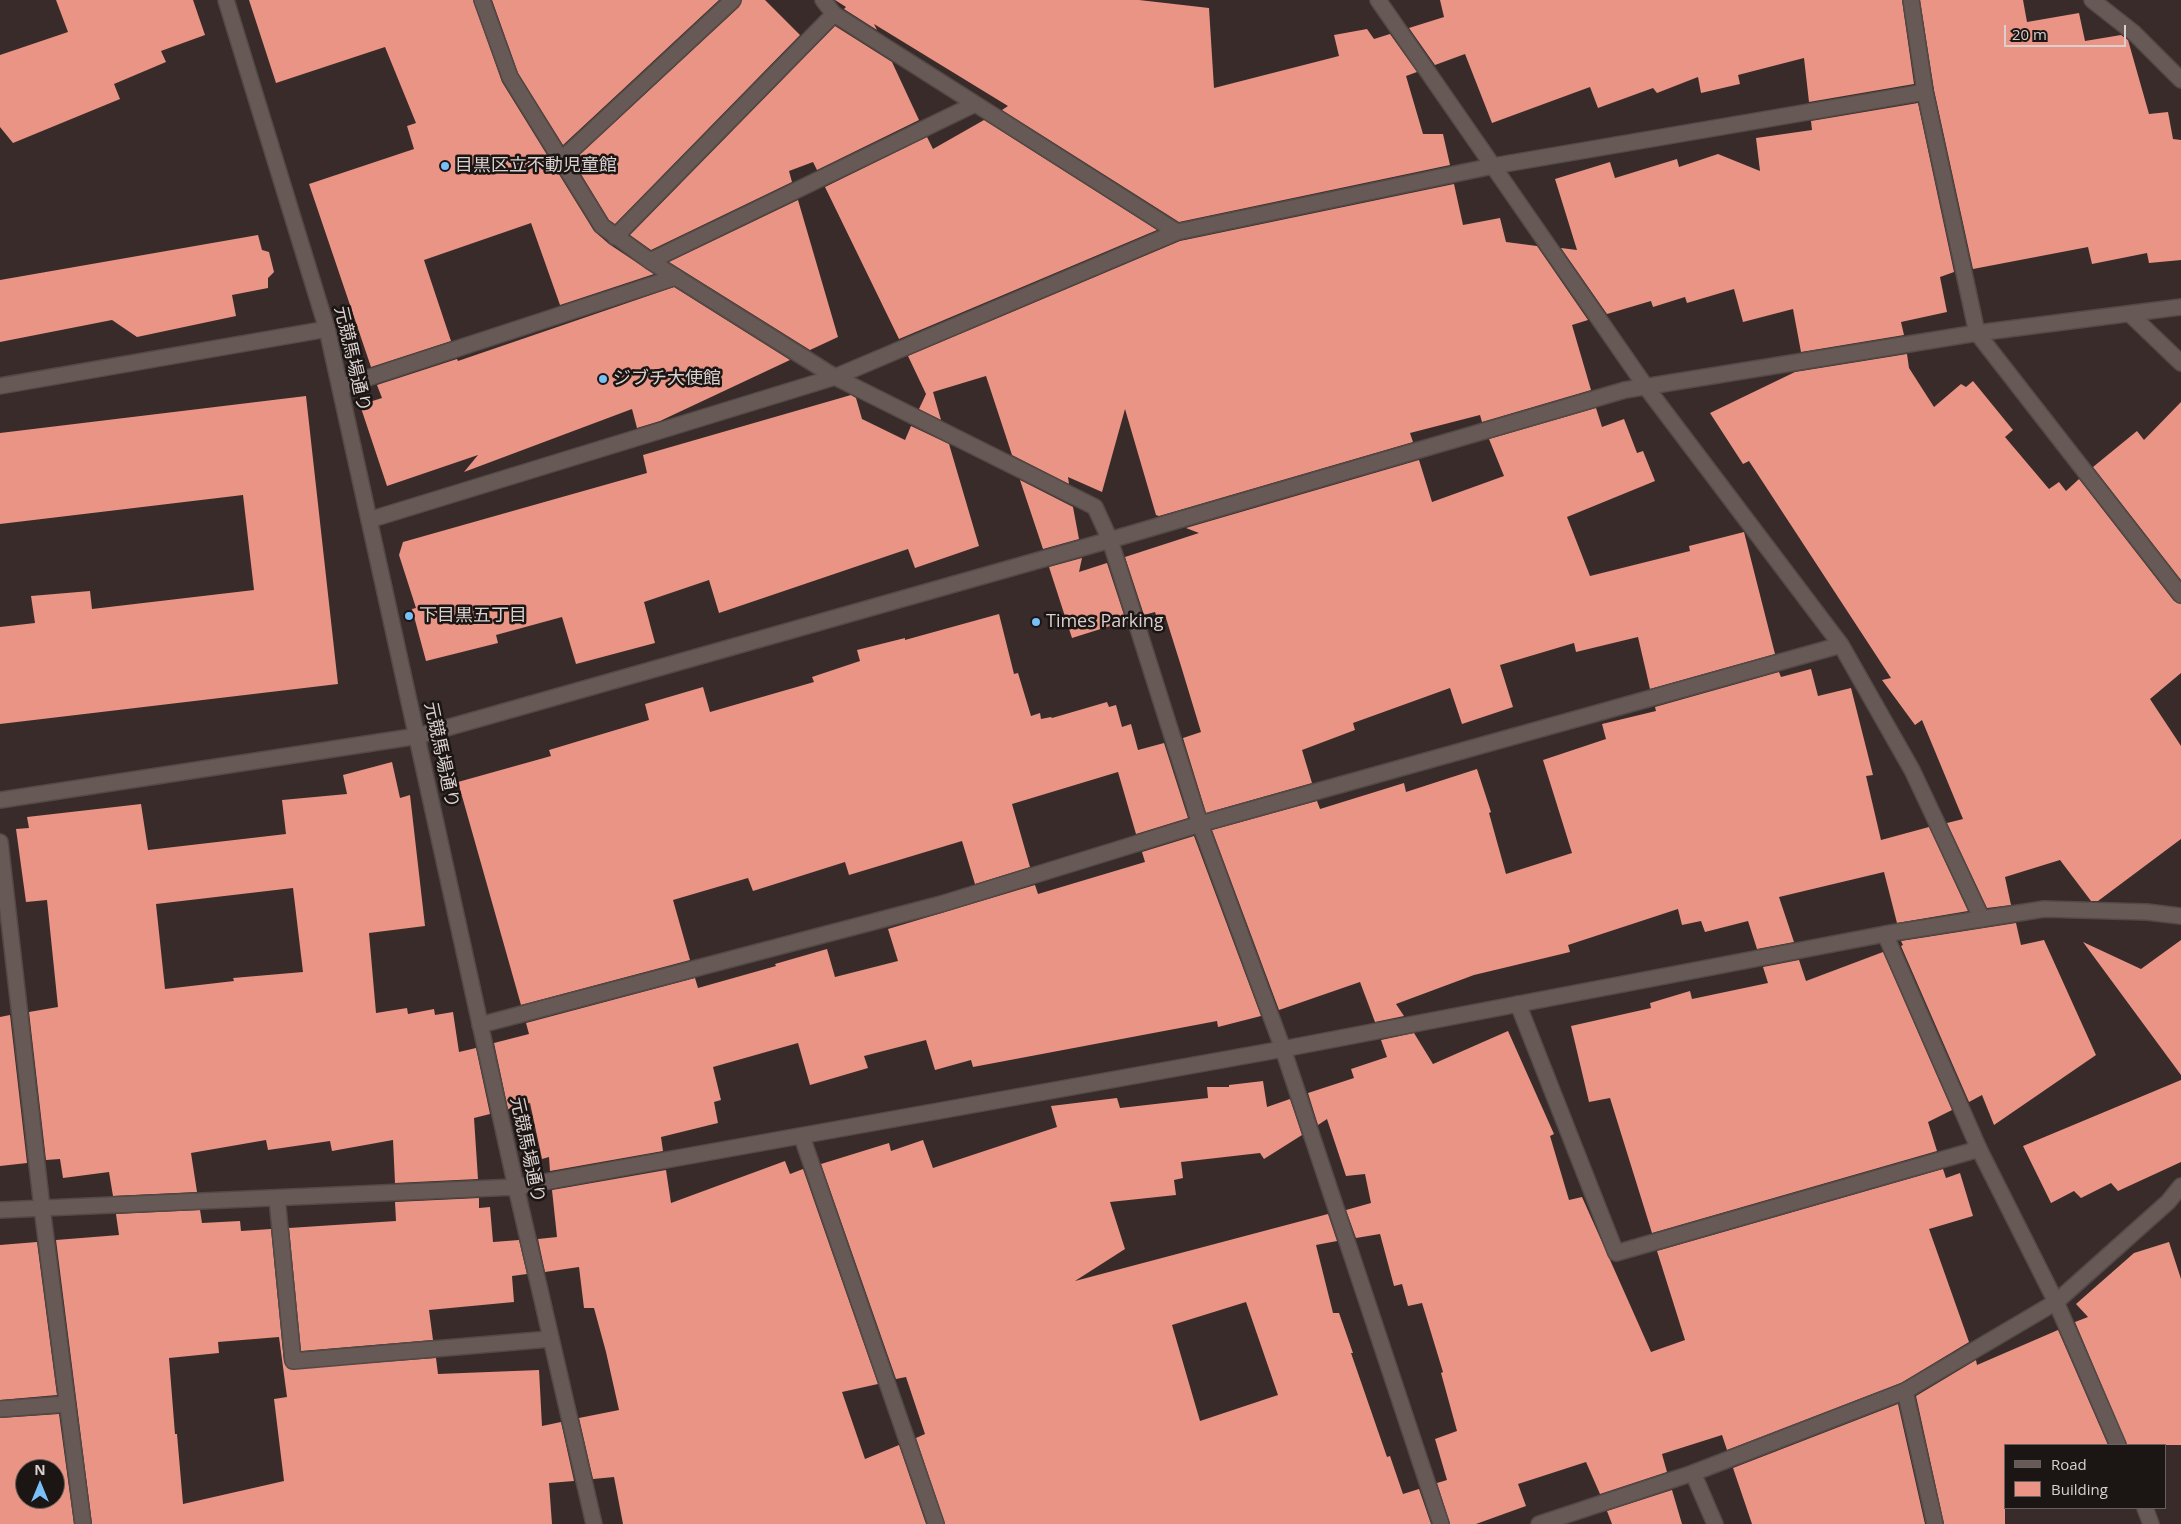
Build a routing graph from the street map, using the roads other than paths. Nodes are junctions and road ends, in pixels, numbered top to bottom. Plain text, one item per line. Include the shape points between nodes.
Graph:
1 (226, 0) edge
2 (482, 0) edge
3 (733, 0) edge
4 (823, 0) edge
5 (1378, 0) edge
6 (1911, 0) edge
7 (2092, 0) edge
8 (834, 14) junction
9 (2181, 80) edge
10 (1925, 92) junction
11 (975, 104) junction
12 (562, 160) junction
13 (1492, 166) junction
14 (1177, 232) junction
15 (615, 237) junction
16 (650, 261) junction
17 (676, 277) junction
18 (2181, 308) edge
19 (2131, 315) junction
20 (327, 329) junction
21 (1977, 333) junction
22 (2181, 362) edge
23 (835, 377) junction
24 (0, 386) edge
25 (340, 387) junction
26 (1646, 387) junction
27 (369, 520) junction
28 (1110, 540) junction
29 (2181, 595) edge
30 (1841, 645) junction
31 (418, 736) junction
32 (0, 800) edge
33 (1200, 824) junction
34 (0, 842) edge
35 (2181, 916) edge
36 (1982, 919) junction
37 (1884, 934) junction
38 (1518, 1004) junction
39 (480, 1026) junction
40 (1283, 1049) junction
41 (802, 1137) junction
42 (1979, 1148) junction
43 (2181, 1186) edge
44 (516, 1187) junction
45 (277, 1198) junction
46 (42, 1208) junction
47 (0, 1210) edge
48 (2056, 1302) junction
49 (550, 1339) junction
50 (1905, 1391) junction
51 (67, 1404) junction
52 (0, 1409) edge
53 (2118, 1444) edge
54 (1693, 1473) junction
55 (2145, 1509) edge
56 (82, 1524) edge
57 (594, 1524) edge
58 (936, 1524) edge
59 (1441, 1524) edge
60 (1539, 1524) edge
61 (1715, 1524) edge
62 (1935, 1524) edge
63 (2151, 1524) edge

1 - 20 street, 元競馬場通り
2 - 12 street via 510,78
3 - 12 street
4 - 8 street
5 - 13 street
6 - 10 street
7 - 9 street via 2134,33
8 - 11 street
8 - 15 street
10 - 13 street
10 - 21 street
11 - 14 street
11 - 16 street
12 - 15 street via 602,226
13 - 14 street
13 - 26 street
14 - 23 street
15 - 16 street
16 - 17 street
17 - 23 street
17 - 25 street
18 - 19 street
19 - 21 street
19 - 22 street
20 - 24 street
20 - 25 street, 元競馬場通り
21 - 26 street
21 - 29 street
23 - 27 street
23 - 28 street via 1095,507
25 - 27 street, 元競馬場通り
26 - 28 street via 1625,390
26 - 30 street
27 - 31 street, 元競馬場通り
28 - 31 street
28 - 33 street
30 - 33 street
30 - 36 street via 1912,770
31 - 32 street
31 - 39 street, 元競馬場通り
33 - 39 street via 941,904
33 - 40 street
34 - 46 street
35 - 36 street via 2044,909
36 - 37 street
37 - 38 street
37 - 42 street
38 - 40 street
38 - 42 street via 1616,1253
39 - 44 street, 元競馬場通り
40 - 41 street
40 - 59 street
41 - 44 street
41 - 58 street
42 - 48 street
43 - 48 street via 2168,1202
44 - 45 street
44 - 49 street, 元競馬場通り
45 - 46 street
45 - 49 street via 293,1361
46 - 47 street
46 - 51 street
48 - 50 street
48 - 53 street
49 - 57 street, 元競馬場通り
50 - 54 street
50 - 62 street
51 - 52 street
51 - 56 street
54 - 60 street
54 - 61 street
55 - 63 street

